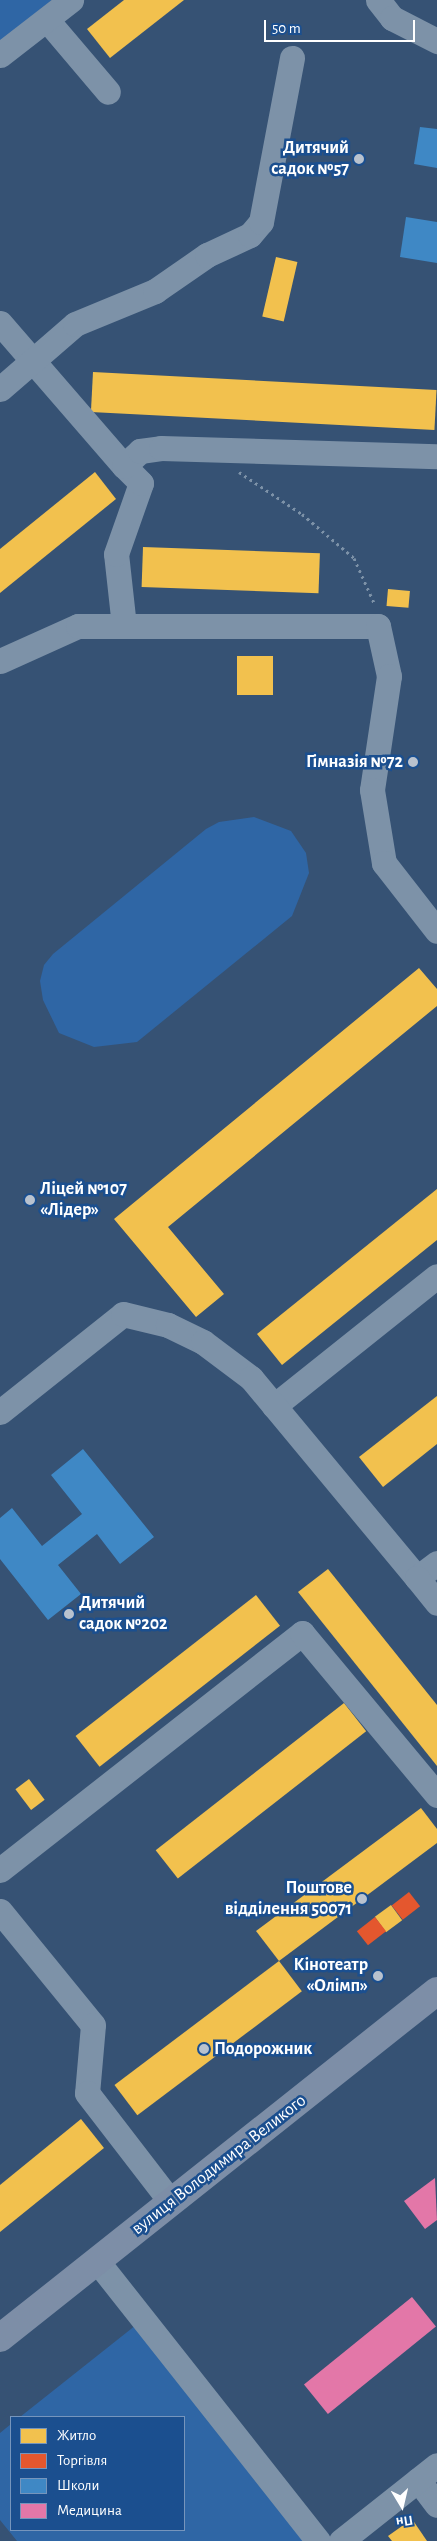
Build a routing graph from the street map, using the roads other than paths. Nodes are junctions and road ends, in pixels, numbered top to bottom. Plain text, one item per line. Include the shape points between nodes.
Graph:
1 (71, 0) edge
2 (378, 0) edge
3 (47, 20) junction
4 (437, 41) edge
5 (0, 56) edge
6 (292, 58) dead end
7 (108, 92) dead end
8 (0, 323) edge
9 (33, 362) junction
10 (0, 389) edge
11 (437, 456) edge
12 (124, 466) junction
13 (124, 626) junction
14 (0, 661) edge
15 (437, 931) edge
16 (437, 1276) edge
17 (274, 1406) junction
18 (0, 1412) edge
19 (437, 1562) edge
20 (417, 1578) junction
21 (437, 1603) edge
22 (437, 1795) edge
23 (0, 1870) edge
24 (0, 1911) edge
25 (437, 1991) edge
26 (171, 2202) junction
27 (98, 2261) junction
28 (0, 2338) edge
29 (437, 2465) edge
30 (418, 2480) junction
31 (437, 2505) edge
32 (318, 2541) edge
33 (341, 2541) edge

1 - 3 street
2 - 4 street via 392,18
3 - 5 street
3 - 7 street
6 - 9 street via 260,222 250,235 207,255 155,290 75,324
8 - 9 street
9 - 10 street
9 - 12 street
11 - 12 street via 225,449 147,450
12 - 13 street via 141,482 116,554
13 - 14 street via 78,626
13 - 15 street via 378,626 389,676 372,790 384,863
16 - 17 street
17 - 18 street via 250,1378 203,1342 168,1325 123,1314
17 - 20 street
19 - 20 street
20 - 21 street
22 - 23 street via 302,1633
24 - 26 street via 93,2024 87,2093
25 - 26 main road, вулиця Володимира Великого
26 - 27 main road, вулиця Володимира Великого
27 - 28 main road, вулиця Володимира Великого
27 - 32 street
29 - 30 street
30 - 31 street
30 - 33 street

